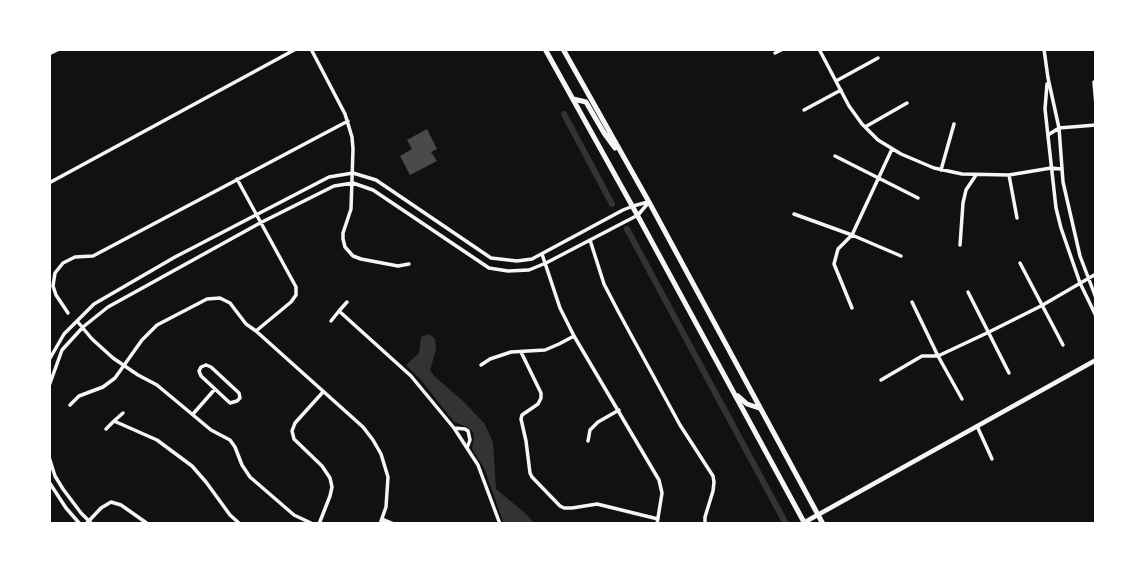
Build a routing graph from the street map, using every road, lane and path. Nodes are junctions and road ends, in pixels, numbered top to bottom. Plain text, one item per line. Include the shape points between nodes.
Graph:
1 (59, 49) edge
2 (296, 49) edge
3 (311, 49) edge
4 (545, 49) edge
5 (563, 49) edge
6 (783, 49) edge
7 (1044, 49) edge
8 (819, 50) edge
9 (775, 53) dead end
10 (49, 54) edge
11 (878, 58) dead end
12 (1048, 78) junction
13 (836, 81) junction
14 (1094, 82) dead end
15 (841, 90) junction
16 (573, 99) junction
17 (906, 103) dead end
18 (1096, 105) edge
19 (804, 110) dead end
20 (348, 121) junction
21 (954, 124) dead end
22 (1096, 125) edge
23 (865, 127) junction
24 (1059, 128) junction
25 (1048, 135) junction
26 (892, 149) junction
27 (835, 156) dead end
28 (629, 167) junction
29 (1051, 168) junction
30 (1061, 169) junction
31 (941, 170) junction
32 (353, 173) junction
33 (976, 175) junction
34 (1009, 175) junction
35 (237, 179) junction
36 (880, 179) junction
37 (49, 183) edge
38 (353, 183) junction
39 (918, 198) dead end
40 (649, 202) junction
41 (633, 206) junction
42 (794, 214) dead end
43 (256, 215) junction
44 (638, 215) junction
45 (1017, 218) dead end
46 (260, 223) junction
47 (852, 235) junction
48 (590, 240) junction
49 (960, 245) dead end
50 (542, 254) junction
51 (901, 256) dead end
52 (546, 263) junction
53 (409, 264) dead end
54 (1020, 264) dead end
55 (1096, 274) edge
56 (1088, 278) junction
57 (1080, 284) junction
58 (968, 292) dead end
59 (1096, 298) edge
60 (347, 302) dead end
61 (912, 302) dead end
62 (1041, 306) junction
63 (852, 308) dead end
64 (339, 312) junction
65 (68, 313) dead end
66 (1096, 316) edge
67 (77, 321) junction
68 (331, 321) dead end
69 (83, 327) junction
70 (256, 331) junction
71 (988, 333) junction
72 (574, 336) junction
73 (1063, 345) dead end
74 (521, 352) junction
75 (938, 356) junction
76 (49, 360) edge
77 (1096, 360) edge
78 (125, 365) junction
79 (481, 365) dead end
80 (1009, 373) dead end
81 (881, 380) dead end
82 (49, 386) edge
83 (215, 389) junction
84 (733, 391) junction
85 (323, 392) junction
86 (962, 399) dead end
87 (70, 405) dead end
88 (759, 408) junction
89 (619, 410) junction
90 (122, 413) dead end
91 (193, 414) junction
92 (114, 421) junction
93 (977, 426) junction
94 (454, 428) junction
95 (106, 429) dead end
96 (587, 442) dead end
97 (467, 448) junction
98 (49, 459) edge
99 (992, 459) dead end
100 (49, 482) edge
101 (818, 515) junction
102 (381, 522) edge
103 (658, 522) edge
104 (89, 523) edge
105 (805, 523) edge
106 (80, 524) edge
107 (148, 524) edge
108 (240, 524) edge
109 (313, 524) edge
110 (319, 524) edge
111 (394, 524) edge
112 (500, 524) edge
113 (705, 524) edge
114 (823, 524) edge

1 - 10 street
2 - 37 street
3 - 20 street
4 - 16 main road
5 - 28 main road
6 - 9 street
7 - 12 street
8 - 13 street
11 - 13 street
12 - 24 street
12 - 25 street
13 - 15 street
14 - 18 street
15 - 19 street
15 - 23 street
16 - 28 main road via 586,102
16 - 41 main road
17 - 23 street
20 - 32 street
20 - 35 street
21 - 31 street
22 - 24 street
23 - 26 street
24 - 25 street
24 - 30 street
25 - 29 street
26 - 31 street
26 - 36 street
27 - 36 street
28 - 40 main road
29 - 30 street
29 - 34 street
29 - 57 street via 1061,228
30 - 56 street
31 - 33 street
32 - 38 street
32 - 43 street via 329,177
32 - 50 street via 376,180 491,258 517,261
33 - 34 street
33 - 49 street via 963,203
34 - 45 street
35 - 43 street
35 - 65 street via 93,256 66,260 59,266 53,286
36 - 39 street
36 - 47 street
38 - 46 street via 325,190
38 - 52 street via 373,190 489,268 529,270
38 - 53 street via 343,239 347,251 361,259
40 - 41 street
40 - 44 street
40 - 88 main road
41 - 44 main road
41 - 50 street
42 - 47 street
43 - 46 street
43 - 67 street via 94,304
44 - 48 street
44 - 84 main road
46 - 69 street via 108,307
46 - 70 street via 296,291 291,302
47 - 51 street
47 - 63 street via 838,249 834,264
48 - 52 street
48 - 113 street via 618,311 713,476
50 - 52 street
52 - 72 street
54 - 62 street
55 - 56 street
56 - 57 street
56 - 59 street
57 - 62 street
57 - 66 street
58 - 71 street
60 - 64 street
61 - 75 street
62 - 71 street
62 - 73 street
64 - 68 street
64 - 94 street via 411,376
67 - 69 street
67 - 76 street
69 - 78 street
69 - 82 street via 62,350
70 - 78 street via 226,301 207,299 153,328
70 - 85 street
71 - 75 street
71 - 80 street
72 - 74 street via 544,350
72 - 89 street
74 - 79 street
74 - 103 street via 541,393 538,404 521,418 532,477 564,508 593,503
75 - 81 street via 922,356
75 - 86 street
77 - 93 street
78 - 87 street via 103,387 79,396
78 - 91 street
83 - 83 street via 201,376 201,367 211,367 240,398 230,402
83 - 91 street
84 - 88 main road
84 - 105 main road
85 - 102 street via 366,431 381,454 388,477
85 - 110 street via 292,431 330,478 330,496
88 - 101 main road
89 - 96 street via 598,422
89 - 103 street via 659,481
90 - 92 street
91 - 109 street via 230,440 258,485 294,515
92 - 95 street
92 - 108 street via 157,440 192,466
93 - 99 street
93 - 101 street
94 - 97 street
94 - 97 street via 468,431
97 - 112 street
98 - 104 street via 63,489
100 - 106 street
101 - 105 street
101 - 114 main road
102 - 111 street
104 - 107 street via 111,502

